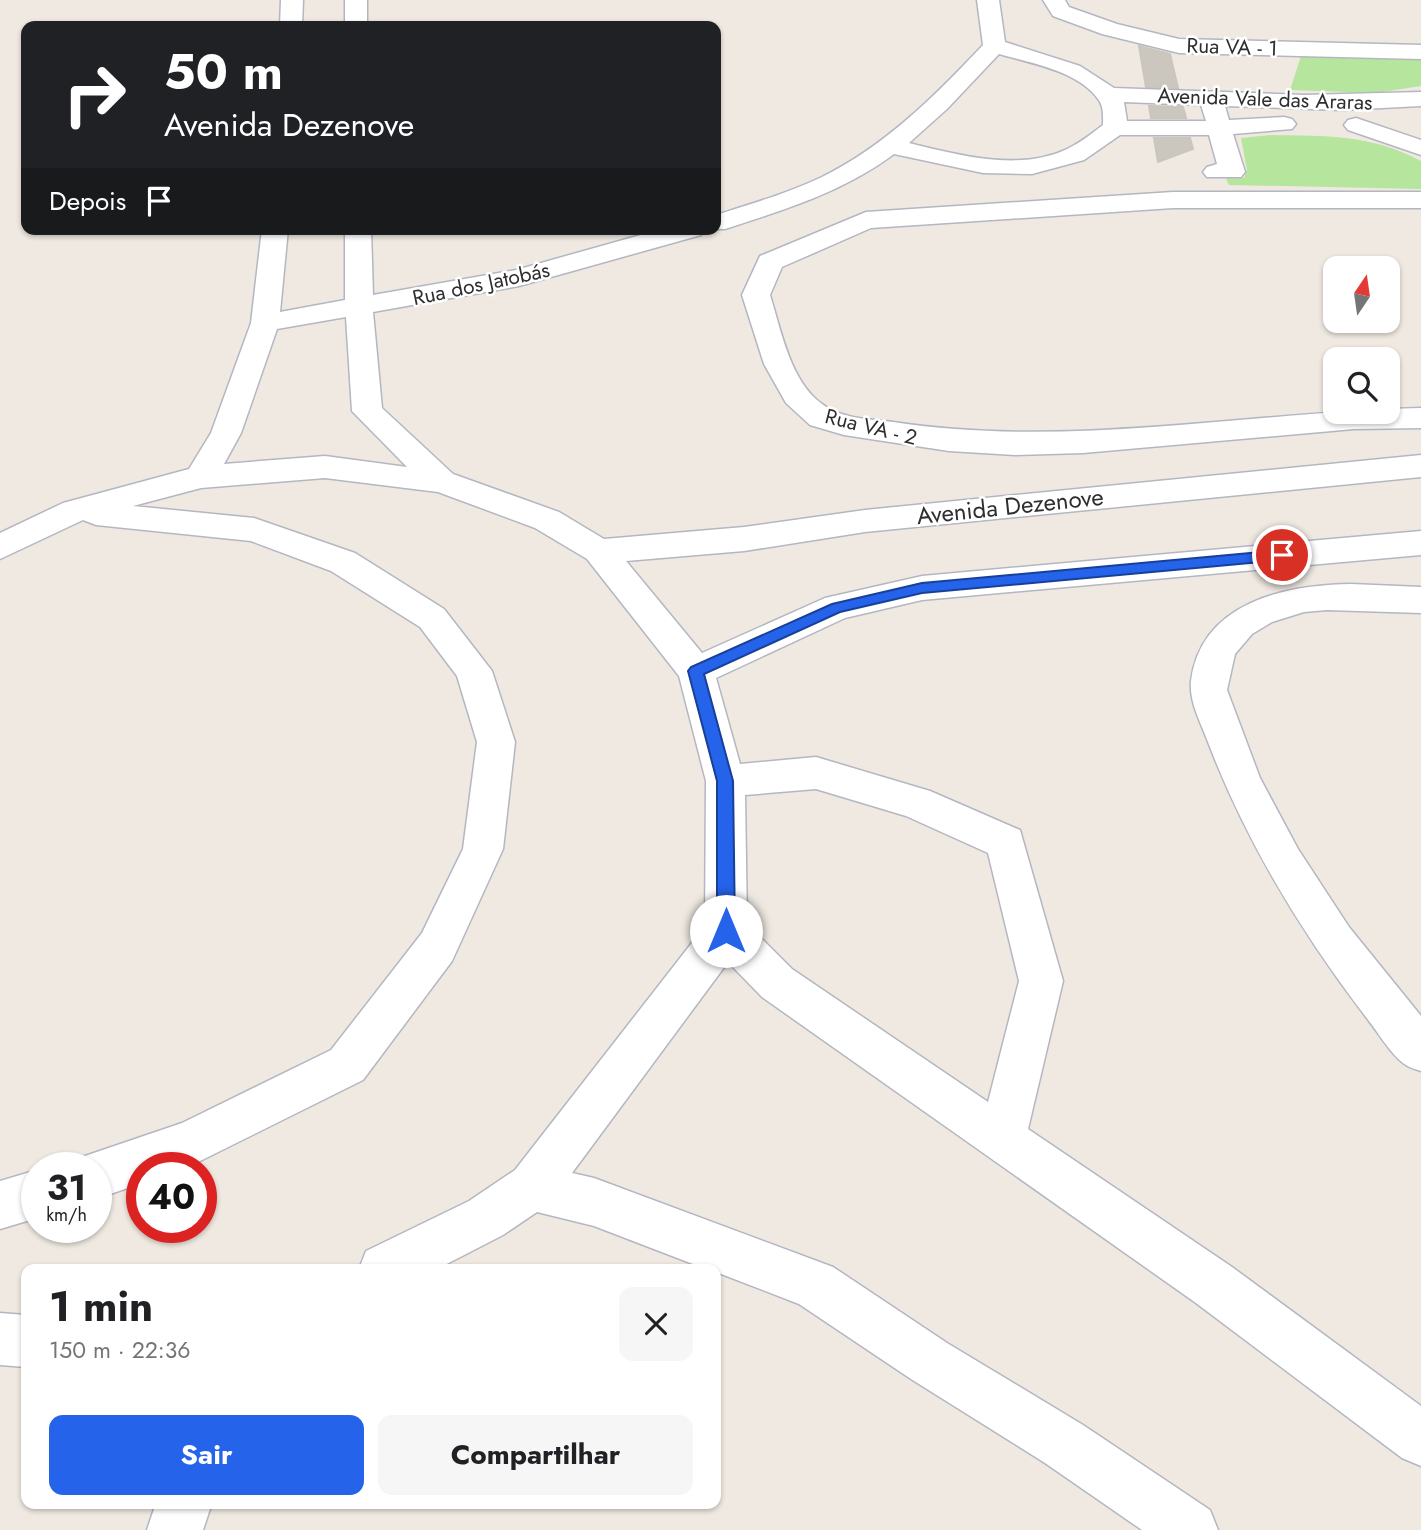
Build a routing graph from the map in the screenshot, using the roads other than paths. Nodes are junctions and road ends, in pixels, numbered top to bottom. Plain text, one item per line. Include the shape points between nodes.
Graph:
1 (292, 0) edge
2 (356, 0) edge
3 (988, 0) edge
4 (1054, 0) edge
5 (292, 21) edge
6 (356, 21) edge
7 (995, 46) junction
8 (1421, 52) edge
9 (1108, 95) junction
10 (1421, 99) edge
11 (1212, 100) junction
12 (1356, 125) junction
13 (1421, 125) edge
14 (1115, 128) junction
15 (1219, 128) junction
16 (890, 146) junction
17 (1421, 148) edge
18 (1216, 172) dead end
19 (1421, 200) edge
20 (721, 221) edge
21 (274, 235) edge
22 (358, 235) edge
23 (671, 235) edge
24 (359, 308) junction
25 (265, 323) junction
26 (1421, 418) edge
27 (1421, 466) edge
28 (201, 477) junction
29 (442, 482) junction
30 (75, 512) junction
31 (1421, 543) edge
32 (0, 547) edge
33 (599, 551) junction
34 (1421, 600) edge
35 (696, 671) junction
36 (725, 781) junction
37 (726, 931) junction
38 (1421, 1050) edge
39 (1002, 1138) junction
40 (112, 1170) edge
41 (532, 1187) junction
42 (21, 1199) edge
43 (0, 1205) edge
44 (394, 1264) edge
45 (0, 1339) edge
46 (21, 1341) edge
47 (1421, 1439) edge
48 (182, 1509) edge
49 (175, 1530) edge
50 (1190, 1530) edge

1 - 5 street
2 - 6 street
3 - 7 street
4 - 8 street, Rua VA - 1 via 1061,11 1179,46
7 - 9 street via 1052,62
7 - 16 street via 934,111
9 - 11 street, Avenida Vale das Araras
9 - 14 street via 1116,110
10 - 11 street, Avenida Vale das Araras via 1382,103
11 - 15 street
12 - 13 street, Avenida Vale das Araras
12 - 15 street, Avenida Vale das Araras
12 - 17 street
14 - 15 street, Avenida Vale das Araras
14 - 16 street via 1073,156 1036,166 990,166
15 - 18 street via 1232,172
16 - 20 street via 831,182
19 - 26 street, Rua VA - 2 via 1173,200 866,220 770,262 756,295 786,384 821,418 933,442 1020,447 1354,418
21 - 25 street
22 - 24 street
23 - 24 street, Rua dos Jatobás via 519,278
24 - 25 street, Rua dos Jatobás
24 - 29 street via 367,411
25 - 28 street via 226,433
27 - 33 street, Avenida Dezenove
28 - 29 street via 325,467
28 - 30 street
29 - 33 street via 547,520
30 - 32 street
30 - 40 street via 254,530 343,562 432,618 474,671 496,742 483,849 437,947 347,1065 190,1143
31 - 35 street via 922,588 837,607
33 - 35 street
34 - 38 street via 1307,598 1260,612 1226,639 1210,673 1209,692 1260,817 1298,884 1346,956
35 - 36 street
36 - 37 street
36 - 39 street via 816,773 916,803 1006,842 1041,981
37 - 39 street via 777,983
37 - 41 street
39 - 47 street via 1214,1285
41 - 44 street via 486,1218
41 - 50 street via 594,1202 815,1285
42 - 43 street
45 - 46 street
48 - 49 street

